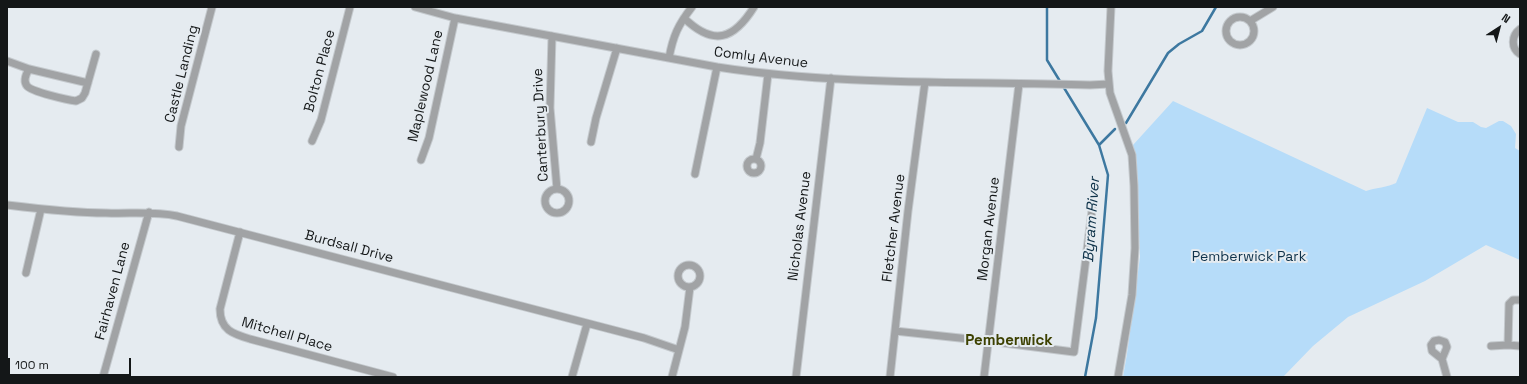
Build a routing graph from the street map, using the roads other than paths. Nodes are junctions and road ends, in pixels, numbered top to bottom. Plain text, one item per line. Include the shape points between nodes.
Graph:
1 (212, 7) edge
2 (350, 7) edge
3 (415, 7) edge
4 (692, 7) edge
5 (754, 7) edge
6 (1110, 7) edge
7 (1273, 7) edge
8 (455, 18) junction
9 (684, 18) junction
10 (1250, 21) junction
11 (1520, 29) edge
12 (552, 36) junction
13 (617, 48) junction
14 (96, 54) dead end
15 (1520, 54) edge
16 (669, 58) junction
17 (7, 61) edge
18 (717, 67) junction
19 (29, 68) junction
20 (768, 74) junction
21 (831, 78) junction
22 (925, 82) junction
23 (88, 83) junction
24 (1019, 84) junction
25 (1109, 84) junction
26 (312, 141) dead end
27 (591, 142) dead end
28 (179, 147) dead end
29 (756, 159) dead end
30 (421, 160) dead end
31 (695, 174) dead end
32 (557, 189) dead end
33 (1094, 203) dead end
34 (7, 205) edge
35 (41, 209) junction
36 (149, 212) junction
37 (240, 232) junction
38 (26, 273) dead end
39 (690, 287) dead end
40 (1520, 300) edge
41 (587, 324) junction
42 (895, 331) junction
43 (988, 341) junction
44 (1508, 345) junction
45 (1491, 346) dead end
46 (1520, 346) edge
47 (679, 350) junction
48 (1442, 360) dead end
49 (103, 377) edge
50 (393, 377) edge
51 (572, 377) edge
52 (672, 377) edge
53 (796, 377) edge
54 (890, 377) edge
55 (984, 377) edge
56 (1118, 377) edge
57 (1448, 377) edge

1 - 28 street, Castle Landing via 181,126
2 - 26 street, Bolton Place
3 - 8 street, Comly Avenue
4 - 9 street
5 - 9 street via 745,22 732,33 722,36 696,29
6 - 25 street
7 - 10 street
8 - 12 street, Comly Avenue
8 - 30 street, Maplewood Lane via 429,138
9 - 16 street via 672,39
10 - 10 street via 1242,17 1231,20 1226,28 1229,39 1238,45 1250,41 1254,34
11 - 15 street via 1513,45
12 - 13 street, Comly Avenue
12 - 32 street, Canterbury Drive via 550,108
13 - 16 street, Comly Avenue
13 - 27 street
14 - 23 street
16 - 18 street, Comly Avenue
17 - 19 street
18 - 20 street, Comly Avenue
18 - 31 street
19 - 23 street
19 - 23 street via 25,82 30,89 66,99 76,101 82,98
20 - 21 street, Comly Avenue
20 - 29 street
21 - 22 street, Comly Avenue
21 - 53 street, Nicholas Avenue
22 - 24 street, Comly Avenue
22 - 42 street, Fletcher Avenue
24 - 25 street, Comly Avenue
24 - 43 street, Morgan Avenue
25 - 56 street via 1114,108 1132,155 1134,186 1134,270
33 - 43 street via 1074,352
34 - 35 street, Burdsall Drive
35 - 36 street, Burdsall Drive via 106,213
35 - 38 street
36 - 37 street, Burdsall Drive via 177,216
36 - 49 street, Fairhaven Lane
37 - 41 street, Burdsall Drive
37 - 50 street, Mitchell Place via 220,309 220,317 226,328 234,334 250,339
39 - 47 street
40 - 44 street via 1513,300 1509,304
41 - 47 street, Burdsall Drive via 644,338
41 - 51 street
42 - 43 street
42 - 54 street, Fletcher Avenue
43 - 55 street, Morgan Avenue
44 - 45 street
44 - 46 street
47 - 52 street
48 - 57 street

